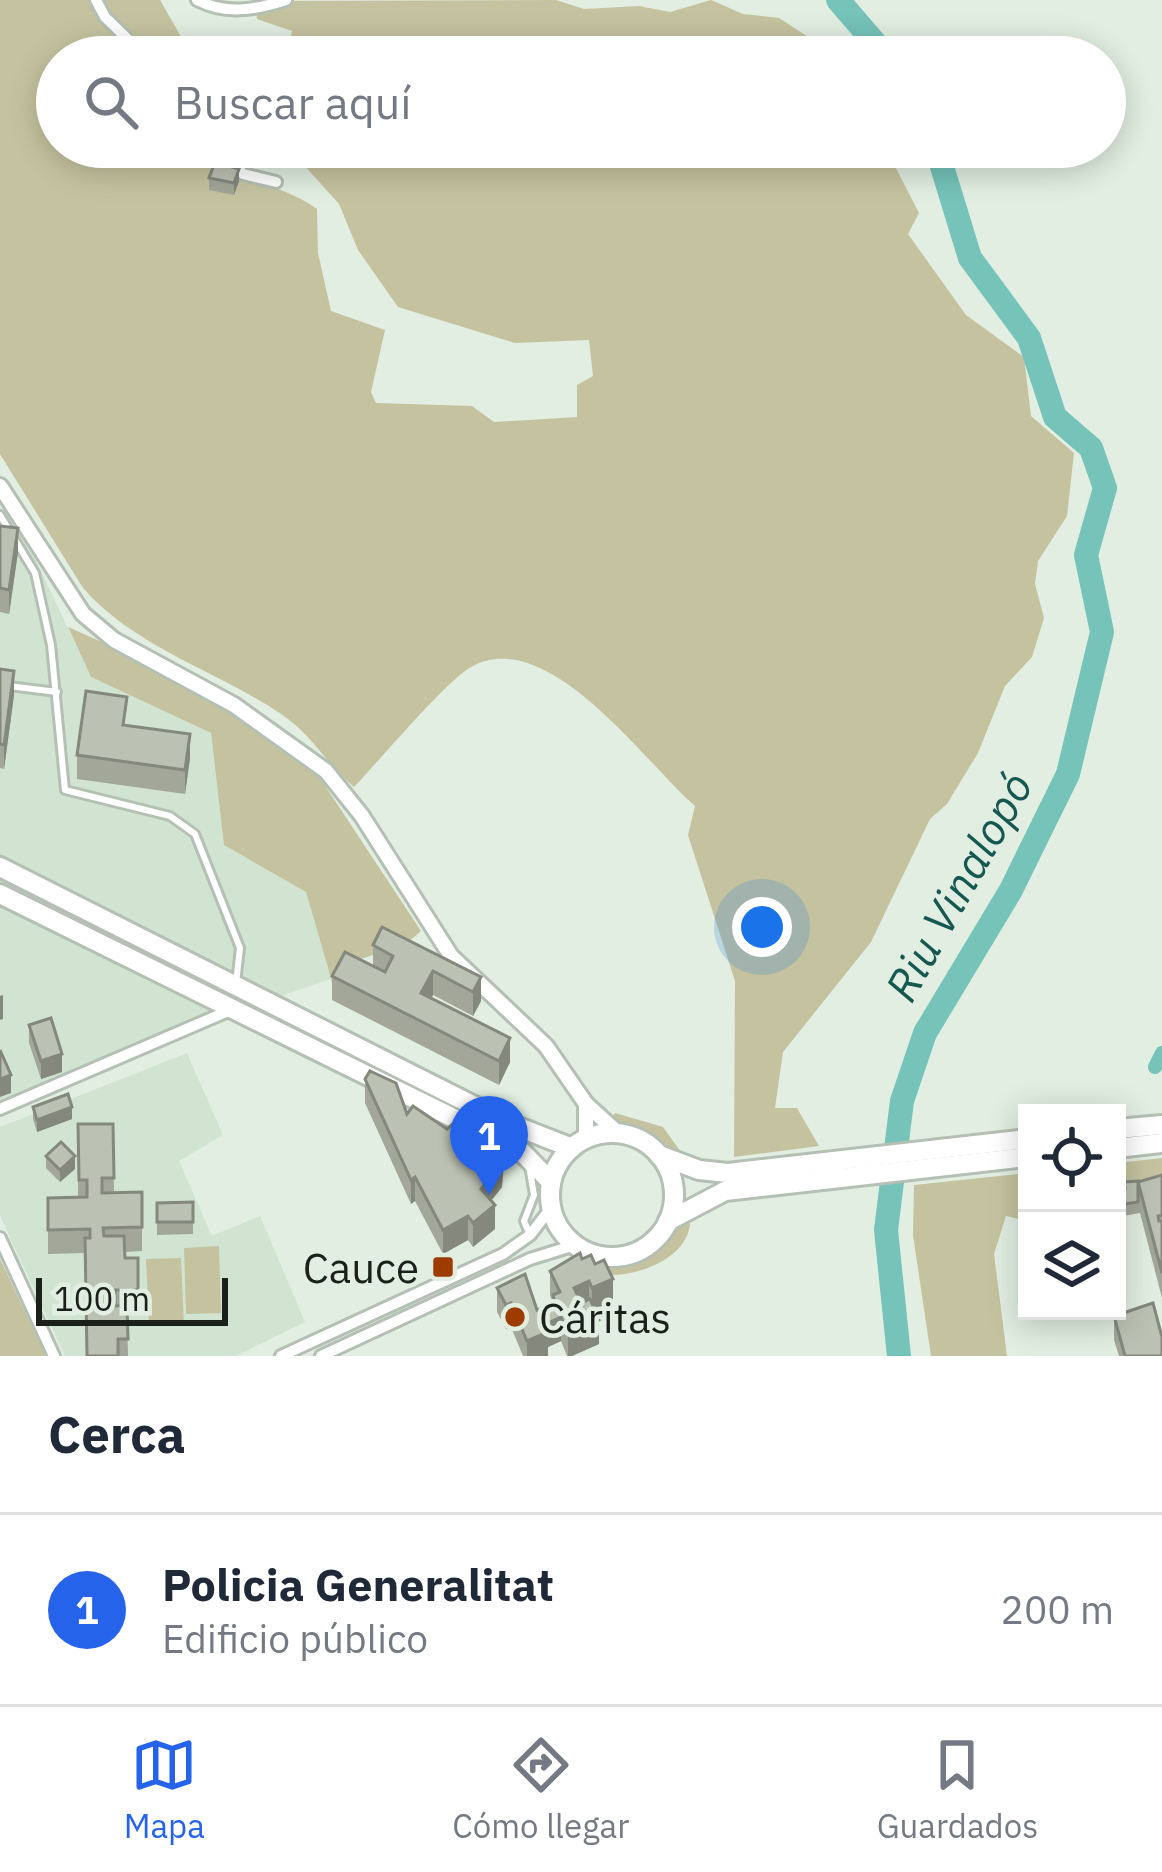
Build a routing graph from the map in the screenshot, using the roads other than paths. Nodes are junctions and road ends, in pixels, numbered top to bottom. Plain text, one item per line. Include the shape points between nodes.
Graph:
1 (96, 0) edge
2 (196, 0) edge
3 (286, 0) edge
4 (124, 36) edge
5 (238, 168) edge
6 (276, 182) dead end
7 (0, 486) edge
8 (0, 515) edge
9 (0, 685) edge
10 (57, 692) junction
11 (0, 867) edge
12 (0, 894) edge
13 (236, 986) junction
14 (232, 1009) junction
15 (586, 1104) junction
16 (0, 1109) edge
17 (1162, 1125) edge
18 (1126, 1128) edge
19 (619, 1134) junction
20 (1018, 1140) edge
21 (579, 1143) junction
22 (1162, 1143) edge
23 (1126, 1147) edge
24 (658, 1155) junction
25 (1018, 1158) edge
26 (533, 1159) junction
27 (551, 1182) junction
28 (551, 1208) junction
29 (668, 1221) junction
30 (530, 1234) junction
31 (0, 1238) edge
32 (574, 1245) junction
33 (54, 1356) edge
34 (281, 1356) edge
35 (321, 1356) edge

1 - 4 street
2 - 3 street via 250,10
5 - 6 street
7 - 15 street via 83,614 326,771 451,956 546,1046
8 - 10 lane via 35,573
9 - 10 lane
10 - 13 lane via 65,790 170,816 195,834 240,948
11 - 13 main road
12 - 14 main road
13 - 21 main road via 520,1128
14 - 16 street
14 - 26 main road
15 - 19 street
15 - 21 street
17 - 18 main road
19 - 21 main road
19 - 24 main road
20 - 24 main road via 728,1173
21 - 27 main road
22 - 23 main road
24 - 29 main road via 674,1192
25 - 29 main road via 725,1191
26 - 27 main road
26 - 30 lane via 527,1173 534,1196 524,1221
27 - 28 main road
28 - 30 street
28 - 32 main road
29 - 32 main road via 650,1244 624,1256
30 - 34 street
31 - 33 street
32 - 35 street

